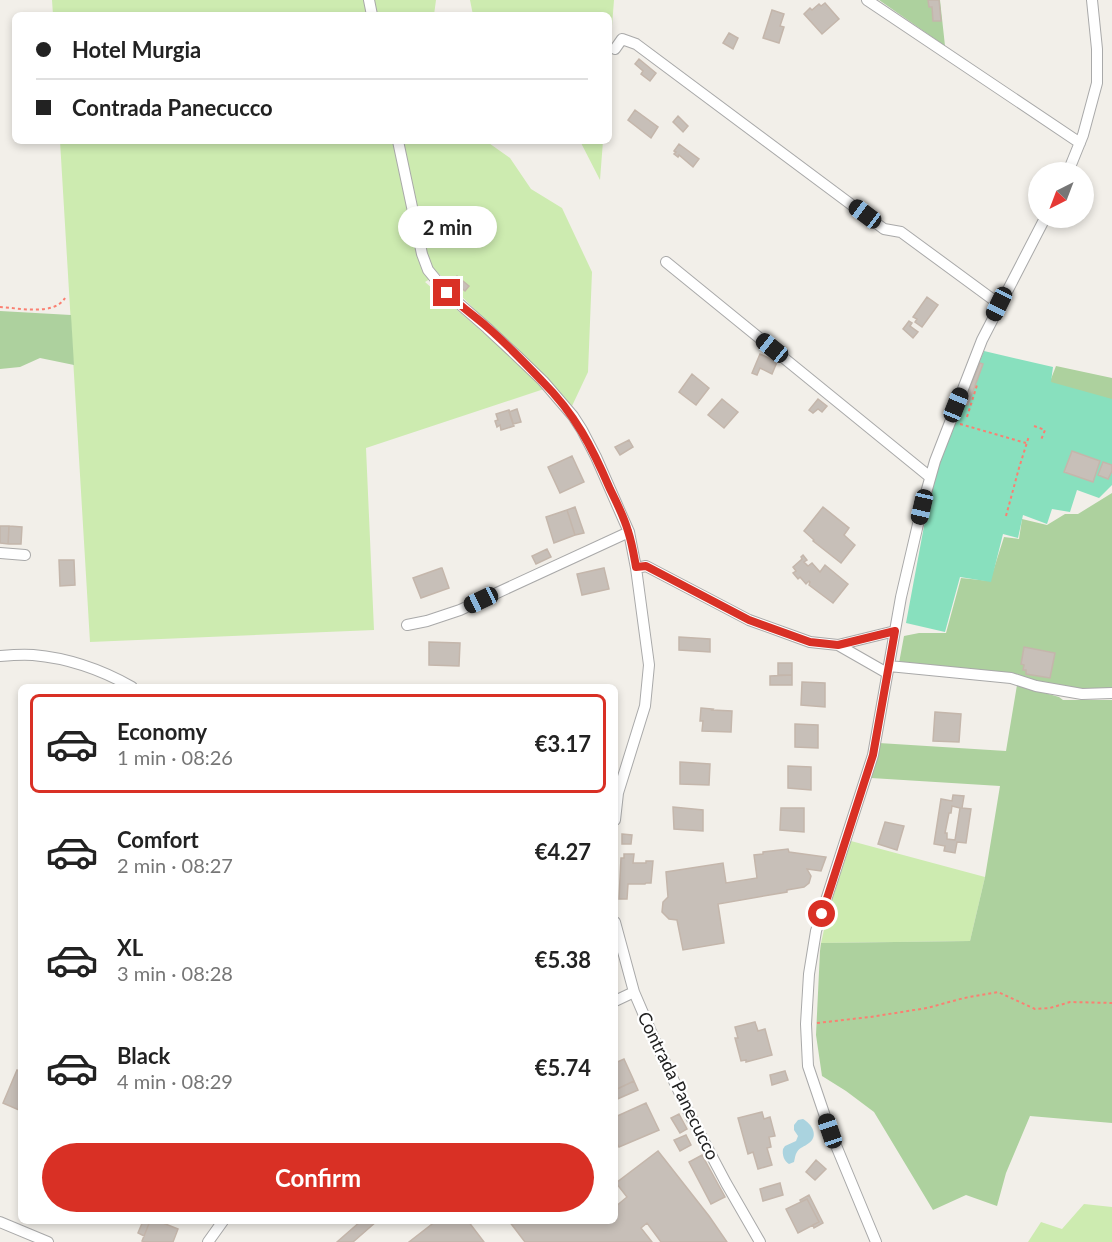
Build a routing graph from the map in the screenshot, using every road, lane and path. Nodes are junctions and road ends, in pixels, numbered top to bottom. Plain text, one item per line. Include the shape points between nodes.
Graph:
1 (867, 0) edge
2 (1092, 0) edge
3 (615, 49) dead end
4 (1080, 143) junction
5 (399, 144) edge
6 (1072, 162) edge
7 (1040, 228) edge
8 (666, 262) dead end
9 (65, 298) dead end
10 (999, 304) junction
11 (0, 307) edge
12 (980, 378) dead end
13 (967, 417) dead end
14 (960, 424) dead end
15 (1034, 426) dead end
16 (1029, 436) dead end
17 (1041, 440) dead end
18 (1027, 443) junction
19 (930, 477) junction
20 (1006, 516) dead end
21 (629, 532) junction
22 (0, 553) edge
23 (25, 555) dead end
24 (636, 567) junction
25 (407, 624) dead end
26 (895, 631) junction
27 (838, 645) junction
28 (0, 656) edge
29 (888, 669) junction
30 (127, 684) edge
31 (1112, 693) edge
32 (618, 793) edge
33 (618, 933) edge
34 (634, 992) junction
35 (618, 1000) edge
36 (1112, 1003) edge
37 (806, 1024) junction
38 (0, 1222) edge
39 (221, 1224) edge
40 (48, 1242) edge
41 (208, 1242) edge
42 (760, 1242) edge
43 (876, 1242) edge

1 - 4 street
2 - 4 street via 1097,83
3 - 10 street via 622,39 636,44 884,229 901,232
4 - 6 street
5 - 21 street via 428,270 458,304 543,381 573,416
7 - 10 street
8 - 19 street
9 - 11 path via 56,307 44,309
10 - 19 street
12 - 13 path
14 - 18 path
15 - 17 path via 1045,430
16 - 18 path
18 - 20 path
19 - 26 street
21 - 24 street
21 - 25 street via 460,610
22 - 23 street
24 - 27 street via 646,566 749,620 810,642
24 - 32 street via 649,665 645,706
26 - 27 street
26 - 29 street
27 - 29 street
28 - 30 street via 32,655 69,661
29 - 31 street via 1011,678 1083,694
29 - 37 street via 873,755 816,931
33 - 34 street, Contrada Panecucco
34 - 35 street
34 - 42 street, Contrada Panecucco via 691,1117
36 - 37 path via 1070,1002 1035,1009 998,992 927,1008
37 - 43 street via 808,1066
38 - 40 street
39 - 41 street

